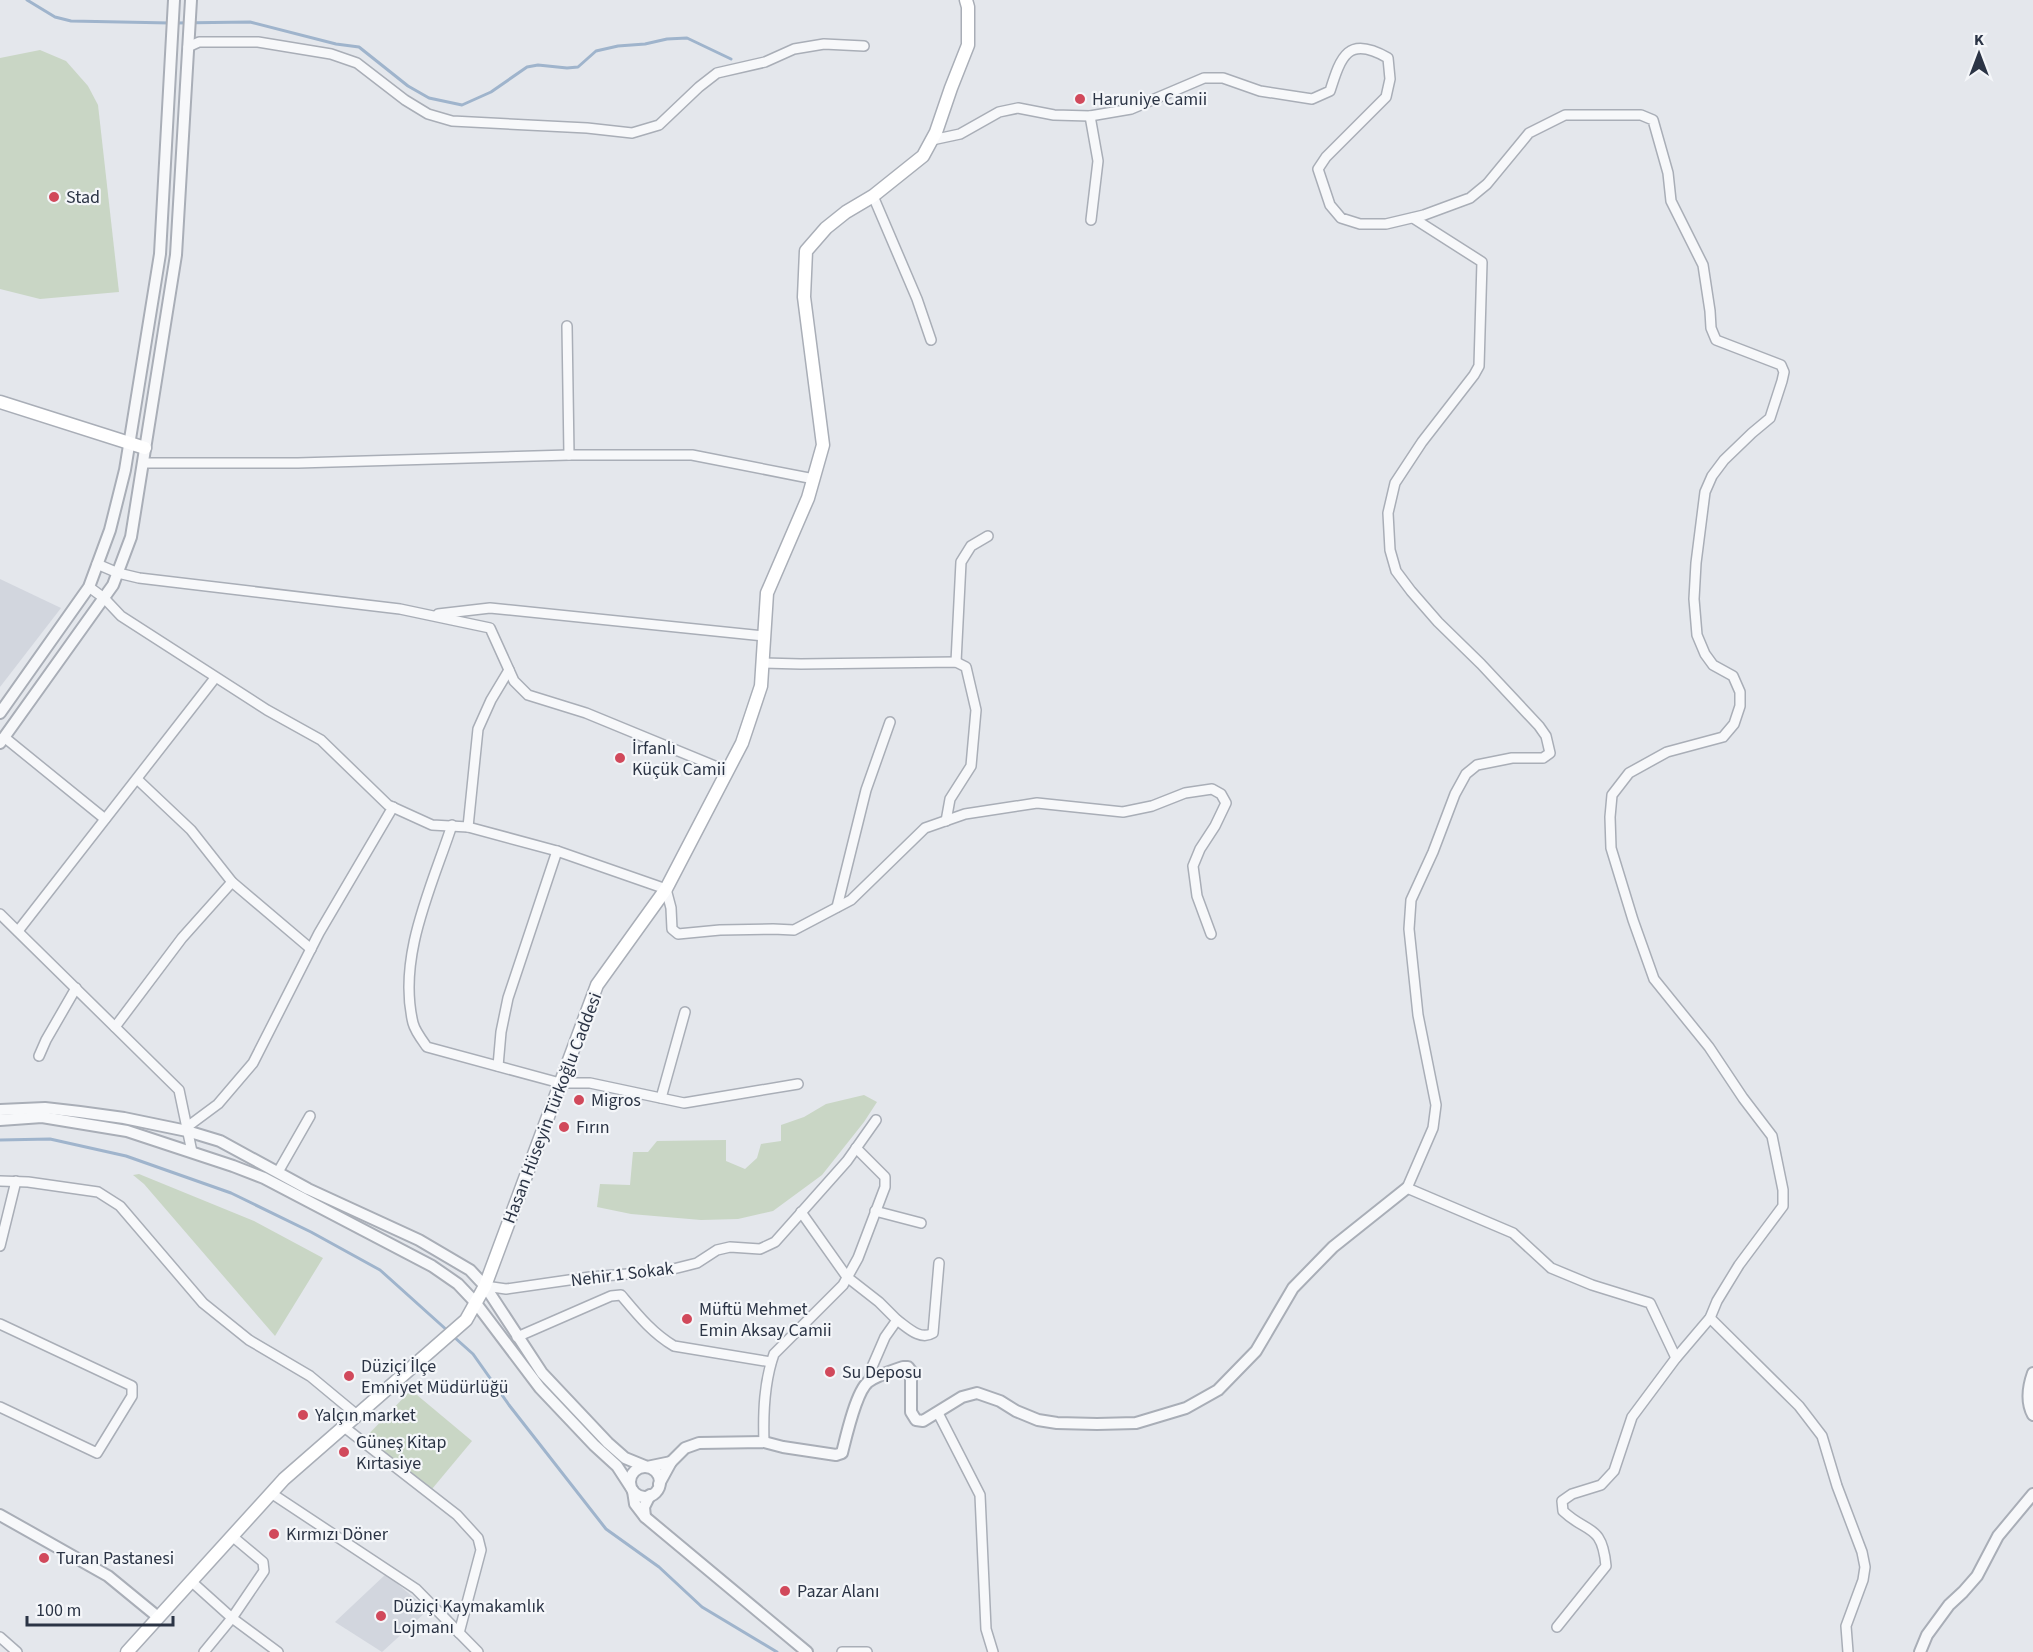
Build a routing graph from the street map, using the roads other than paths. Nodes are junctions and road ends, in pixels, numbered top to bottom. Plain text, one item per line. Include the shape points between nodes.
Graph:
1 (174, 0) edge
2 (191, 0) edge
3 (966, 0) edge
4 (864, 46) dead end
5 (188, 47) junction
6 (1090, 116) junction
7 (932, 140) junction
8 (873, 196) junction
9 (1413, 218) junction
10 (1091, 220) dead end
11 (567, 326) dead end
12 (930, 340) dead end
13 (0, 402) edge
14 (129, 441) junction
15 (145, 448) junction
16 (569, 455) junction
17 (143, 464) junction
18 (814, 479) junction
19 (988, 536) dead end
20 (97, 564) junction
21 (118, 573) junction
22 (89, 587) junction
23 (104, 598) junction
24 (429, 615) junction
25 (764, 636) junction
26 (956, 662) junction
27 (763, 663) junction
28 (509, 670) junction
29 (215, 678) junction
30 (0, 713) edge
31 (890, 722) dead end
32 (2, 740) edge
33 (727, 771) junction
34 (137, 778) junction
35 (393, 807) junction
36 (105, 819) junction
37 (946, 820) junction
38 (452, 825) junction
39 (468, 827) junction
40 (557, 851) junction
41 (232, 882) junction
42 (666, 889) junction
43 (837, 907) junction
44 (0, 914) edge
45 (18, 931) junction
46 (1211, 934) dead end
47 (311, 949) junction
48 (76, 988) junction
49 (685, 1012) dead end
50 (115, 1027) junction
51 (39, 1056) dead end
52 (498, 1066) junction
53 (560, 1083) junction
54 (798, 1083) dead end
55 (661, 1098) junction
56 (0, 1110) edge
57 (310, 1116) dead end
58 (0, 1120) edge
59 (876, 1120) dead end
60 (187, 1129) junction
61 (856, 1148) junction
62 (192, 1152) junction
63 (278, 1172) junction
64 (0, 1181) edge
65 (16, 1181) junction
66 (1407, 1188) junction
67 (875, 1211) junction
68 (801, 1212) junction
69 (921, 1223) dead end
70 (0, 1246) edge
71 (939, 1263) dead end
72 (847, 1277) junction
73 (485, 1286) junction
74 (475, 1302) junction
75 (1710, 1318) junction
76 (897, 1320) junction
77 (0, 1324) edge
78 (517, 1337) junction
79 (1676, 1358) junction
80 (771, 1362) junction
81 (2033, 1373) edge
82 (869, 1381) junction
83 (0, 1407) edge
84 (938, 1413) junction
85 (2033, 1415) edge
86 (357, 1416) junction
87 (344, 1427) junction
88 (764, 1442) junction
89 (671, 1462) junction
90 (647, 1467) junction
91 (659, 1484) junction
92 (632, 1488) junction
93 (271, 1493) junction
94 (2033, 1494) edge
95 (651, 1495) junction
96 (0, 1515) edge
97 (645, 1517) junction
98 (232, 1536) junction
99 (192, 1582) junction
100 (158, 1617) junction
101 (232, 1618) junction
102 (1557, 1627) dead end
103 (459, 1633) junction
104 (0, 1637) edge
105 (17, 1652) edge
106 (127, 1652) edge
107 (204, 1652) edge
108 (278, 1652) edge
109 (478, 1652) edge
110 (807, 1652) edge
111 (842, 1652) edge
112 (867, 1652) edge
113 (993, 1652) edge
114 (1848, 1652) edge
115 (1920, 1652) edge

1 - 14 street via 160,254
2 - 5 street
3 - 7 main road, Hasan Hüseyin Türkoğlu Caddesi via 968,45
4 - 5 street via 824,44 794,49 765,62 717,72 660,125 632,134 452,121 428,114 357,63 331,54 258,42 199,42
5 - 15 street via 176,255
6 - 7 street via 1054,116 1018,108 999,112 960,134
6 - 9 street via 1131,109 1204,78 1223,78 1260,91 1312,99 1330,91 1346,52 1375,51 1388,58 1390,79 1386,98 1318,169 1329,206 1341,218 1360,224
6 - 10 street via 1098,161
7 - 8 main road, Hasan Hüseyin Türkoğlu Caddesi via 923,156
8 - 12 street via 917,299
8 - 18 main road, Hasan Hüseyin Türkoğlu Caddesi via 826,228 806,251 804,297 823,446
9 - 66 street via 1482,262 1479,366 1395,483 1388,513 1390,550 1396,571 1411,591 1539,726 1550,753 1543,758 1512,758 1477,765 1466,774 1411,900 1408,929 1418,1015 1436,1105 1433,1128
9 - 75 street via 1470,198 1487,184 1529,133 1544,124 1565,116 1641,115 1653,120 1668,173 1671,201 1703,265 1716,340 1781,365 1784,372 1770,418 1724,460 1705,492 1696,563 1697,635 1713,665 1733,676 1740,692 1734,724 1723,737 1667,752 1629,773 1612,795 1610,817 1611,848 1654,979 1709,1047 1772,1136 1783,1190 1783,1206 1739,1266
11 - 16 street
13 - 14 main road
14 - 15 main road
14 - 20 street via 110,530
15 - 17 street
16 - 17 street
16 - 18 street via 692,455
17 - 21 street via 131,537
18 - 25 main road, Hasan Hüseyin Türkoğlu Caddesi via 767,593
19 - 26 street via 971,546 961,562
20 - 21 street
20 - 22 street
21 - 23 street
21 - 24 street
22 - 23 street
22 - 30 street
23 - 29 street via 121,616
23 - 32 street
24 - 25 street via 490,608
24 - 28 street via 490,628
25 - 27 main road, Hasan Hüseyin Türkoğlu Caddesi
26 - 27 street
26 - 37 street via 966,668 976,710 971,766 950,799
27 - 33 main road, Hasan Hüseyin Türkoğlu Caddesi via 761,686 742,743
28 - 33 street via 528,695 586,713
28 - 39 street via 478,729
29 - 34 street
29 - 35 street via 321,740
31 - 43 street via 866,790
32 - 36 street
33 - 42 main road, Hasan Hüseyin Türkoğlu Caddesi
34 - 36 street
34 - 41 street via 191,830
35 - 38 street via 432,825
35 - 47 street
36 - 45 street
37 - 43 street via 925,828 851,900
37 - 46 street via 1037,803 1123,812 1212,789 1226,803 1193,866 1197,896
38 - 39 street
38 - 52 street via 412,945 413,1025 427,1047
39 - 40 street
40 - 42 street
40 - 52 street via 508,998
41 - 47 street
41 - 50 street via 182,938
42 - 43 street via 672,929 678,934 794,930
42 - 53 main road, Hasan Hüseyin Türkoğlu Caddesi via 597,985
44 - 45 street
45 - 48 street
47 - 60 street via 253,1063 218,1104
48 - 50 street
48 - 51 street
49 - 55 street
50 - 60 street via 179,1090
52 - 53 street
53 - 55 street via 590,1083
53 - 73 main road, Hasan Hüseyin Türkoğlu Caddesi
54 - 55 street via 684,1103
56 - 60 street via 45,1108
57 - 63 street
58 - 62 street via 42,1117 116,1129
59 - 61 street, Nehir 1 Sokak
60 - 62 street
60 - 63 street via 220,1141
61 - 67 street via 885,1177
61 - 68 street, Nehir 1 Sokak
62 - 74 street via 264,1178 432,1266
63 - 73 street via 419,1240 470,1270
64 - 65 street
65 - 70 street
65 - 86 street via 98,1192 120,1206 203,1303 249,1340 310,1376
66 - 79 street via 1512,1233 1551,1268 1592,1286 1650,1303
66 - 84 street via 1333,1248 1293,1288 1256,1351 1218,1390 1186,1408 1136,1423 1057,1423 1016,1412 977,1393 962,1397
67 - 69 street
67 - 72 street
68 - 72 street
68 - 73 street, Nehir 1 Sokak via 775,1242 760,1249 717,1250 697,1263 665,1271 506,1289
71 - 76 street via 933,1333 915,1333
72 - 76 street
72 - 80 street via 774,1354
73 - 74 main road, Hasan Hüseyin Türkoğlu Caddesi
73 - 78 street
74 - 86 main road, Hasan Hüseyin Türkoğlu Caddesi via 466,1320
74 - 92 street via 540,1388 617,1466
75 - 79 street
75 - 114 street via 1799,1406 1822,1436 1865,1567 1846,1626
76 - 82 street via 885,1337
77 - 83 street via 132,1386 132,1396 97,1453
78 - 80 street via 621,1295 639,1317 674,1346
78 - 90 street via 542,1373 608,1443 626,1458
79 - 102 street via 1632,1417 1614,1471 1601,1485 1562,1501 1563,1511 1597,1535 1604,1548 1606,1566
80 - 88 street via 763,1413
81 - 85 street via 2028,1387
82 - 84 street via 908,1367 916,1419 923,1421
82 - 88 street via 859,1398 842,1453
84 - 113 street via 981,1495 986,1629
86 - 87 main road
87 - 93 main road
87 - 103 street via 457,1515 478,1538 481,1550
88 - 89 street via 699,1443 685,1448
89 - 90 street
89 - 91 street
90 - 91 street via 658,1475
90 - 92 street via 637,1469 631,1476
91 - 95 street
92 - 95 street via 641,1496
92 - 97 street via 635,1504
93 - 98 main road
93 - 103 street via 416,1589
94 - 115 street via 1998,1536 1977,1576 1927,1635
95 - 97 street via 644,1507
96 - 100 street via 108,1576
97 - 110 street
98 - 99 main road
98 - 101 street via 263,1562 264,1571
99 - 100 main road
99 - 101 street
100 - 106 main road
101 - 107 street
101 - 108 street
103 - 109 street
104 - 105 street
111 - 112 street

